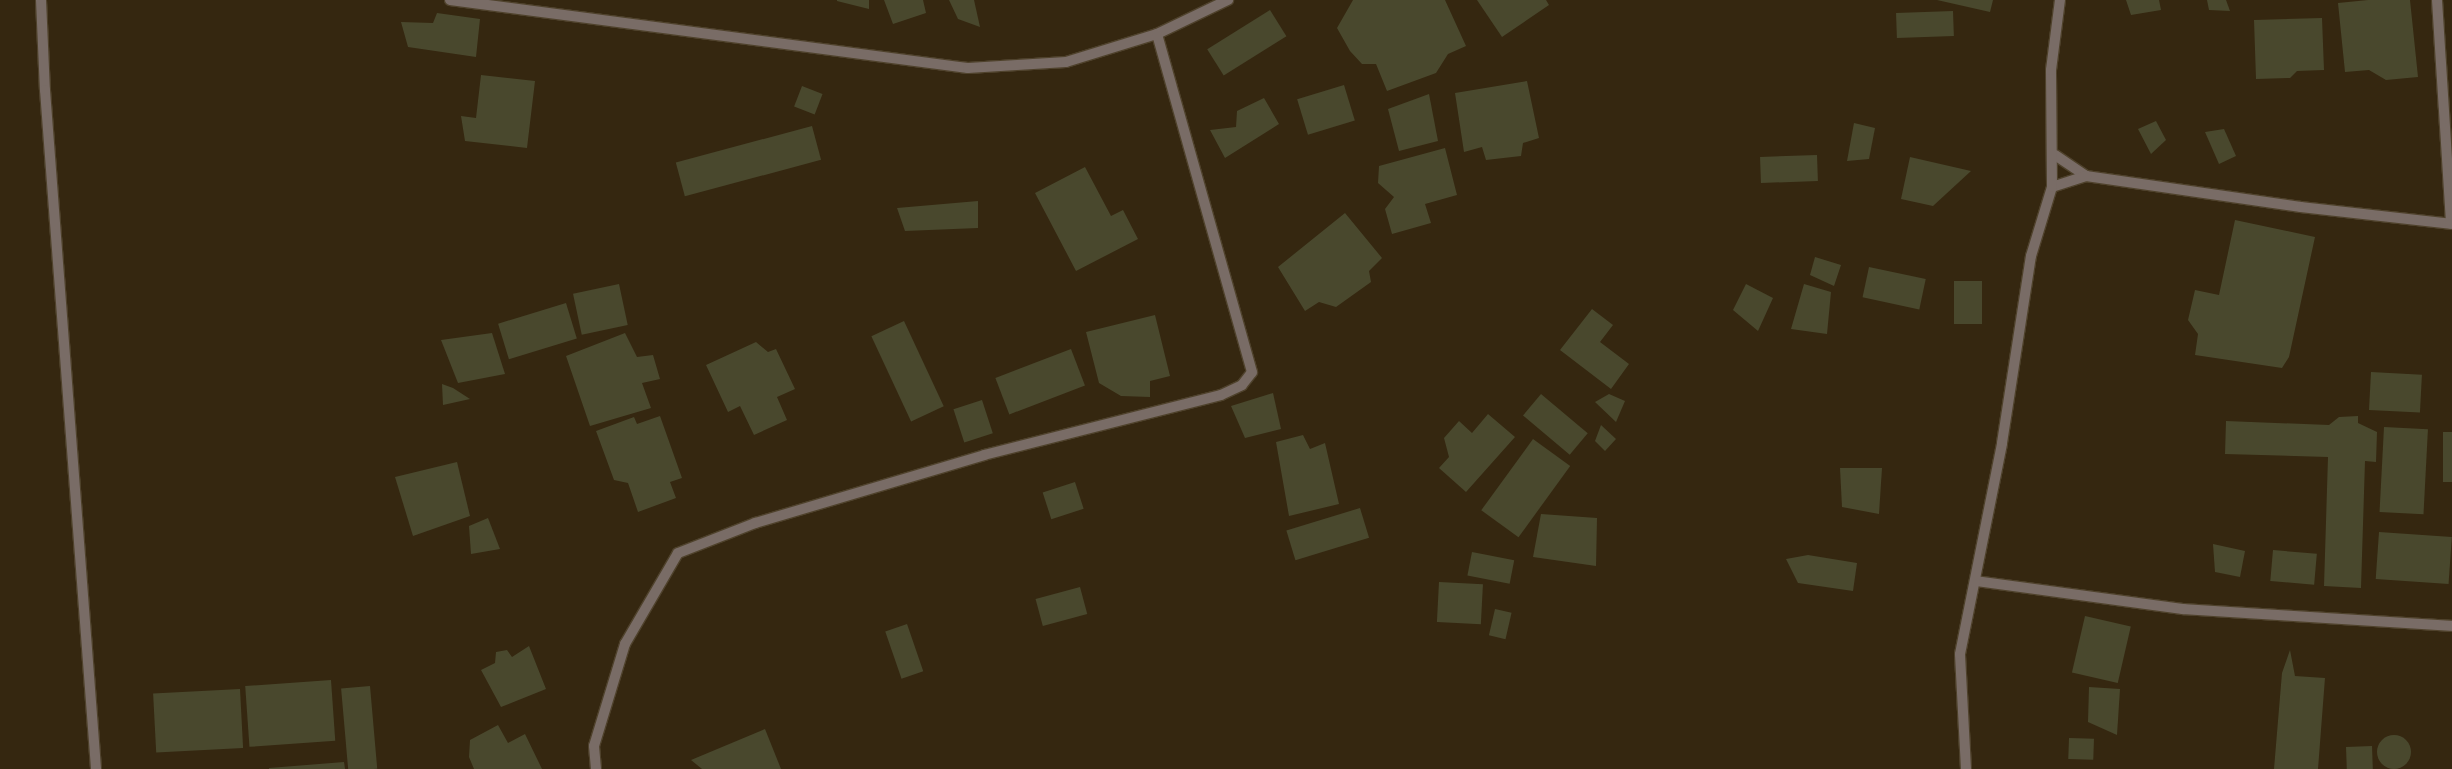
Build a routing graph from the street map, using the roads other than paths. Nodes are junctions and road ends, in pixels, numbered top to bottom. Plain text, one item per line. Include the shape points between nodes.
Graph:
1 (41, 0) edge
2 (450, 0) edge
3 (1228, 0) edge
4 (2060, 0) edge
5 (2437, 0) edge
6 (1157, 34) junction
7 (2055, 155) junction
8 (2086, 176) junction
9 (2052, 187) junction
10 (2452, 224) edge
11 (1976, 581) junction
12 (2452, 626) edge
13 (96, 769) edge
14 (596, 769) edge
15 (1966, 769) edge

1 - 13 street
2 - 6 street via 968,68 1066,62
3 - 6 street
4 - 7 street via 2051,70
5 - 10 street
6 - 14 street via 1252,372 1242,384 1221,395 984,455 755,523 678,553 625,644 594,746
7 - 8 street
7 - 9 street
8 - 9 street
8 - 10 street via 2301,207
9 - 11 street via 2031,256
11 - 12 street via 2183,609
11 - 15 street via 1960,654

